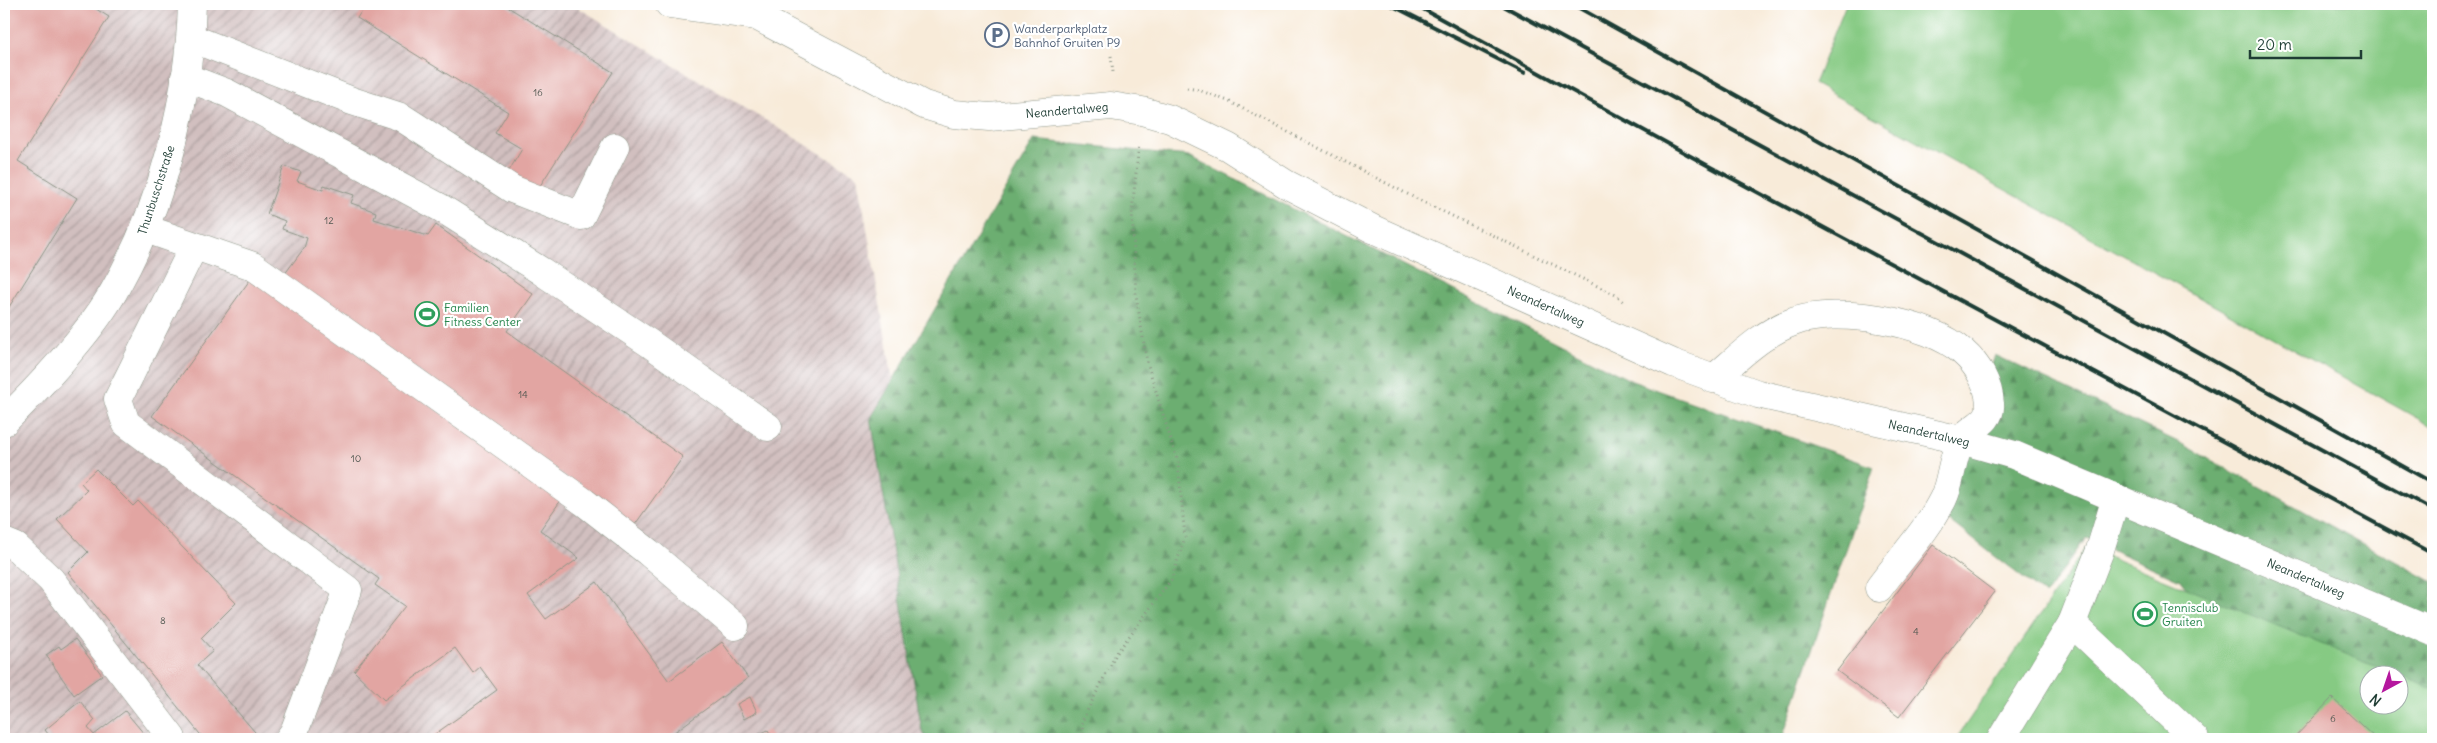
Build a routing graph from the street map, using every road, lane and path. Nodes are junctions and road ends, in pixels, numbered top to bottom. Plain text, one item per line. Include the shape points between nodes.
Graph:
1 (192, 4) edge
2 (669, 4) edge
3 (191, 38) junction
4 (1111, 56) dead end
5 (1113, 73) dead end
6 (185, 77) junction
7 (1179, 87) dead end
8 (1142, 111) junction
9 (615, 147) dead end
10 (146, 229) junction
11 (194, 246) junction
12 (1630, 307) dead end
13 (1713, 379) junction
14 (4, 422) edge
15 (768, 427) dead end
16 (1961, 440) junction
17 (2116, 498) junction
18 (4, 542) edge
19 (1879, 588) dead end
20 (2072, 623) junction
21 (734, 626) dead end
22 (2433, 632) edge
23 (170, 739) edge
24 (289, 739) edge
25 (1083, 739) edge
26 (2000, 739) edge
27 (2195, 739) edge

1 - 3 street, Thunbuschstraße
2 - 8 street, Neandertalweg via 756,16 924,105 954,114 989,117 1111,106
3 - 6 street, Thunbuschstraße
3 - 9 street via 401,118 512,190 582,216
4 - 5 path
6 - 10 street, Thunbuschstraße via 165,168
6 - 15 street via 227,93 441,208 649,343
7 - 12 path via 1199,90 1266,120 1415,198 1616,295
8 - 13 street, Neandertalweg via 1170,119 1228,147 1286,184 1373,229
8 - 25 path via 1132,210 1136,295 1147,362 1178,463 1185,537 1171,580 1116,654 1082,721
10 - 11 street
10 - 14 street, Thunbuschstraße via 113,293 80,338
11 - 21 street via 253,266 584,502
11 - 24 street via 118,399 126,423 348,590
13 - 16 street, Neandertalweg via 1801,406
13 - 16 street via 1755,343 1794,322 1839,315 1876,317 1931,333 1963,351 1983,375 1991,406 1983,423
16 - 17 street, Neandertalweg via 2014,456
16 - 19 street via 1945,497
17 - 20 street
17 - 22 street, Neandertalweg
18 - 23 street via 16,547 51,580
20 - 26 street
20 - 27 street

